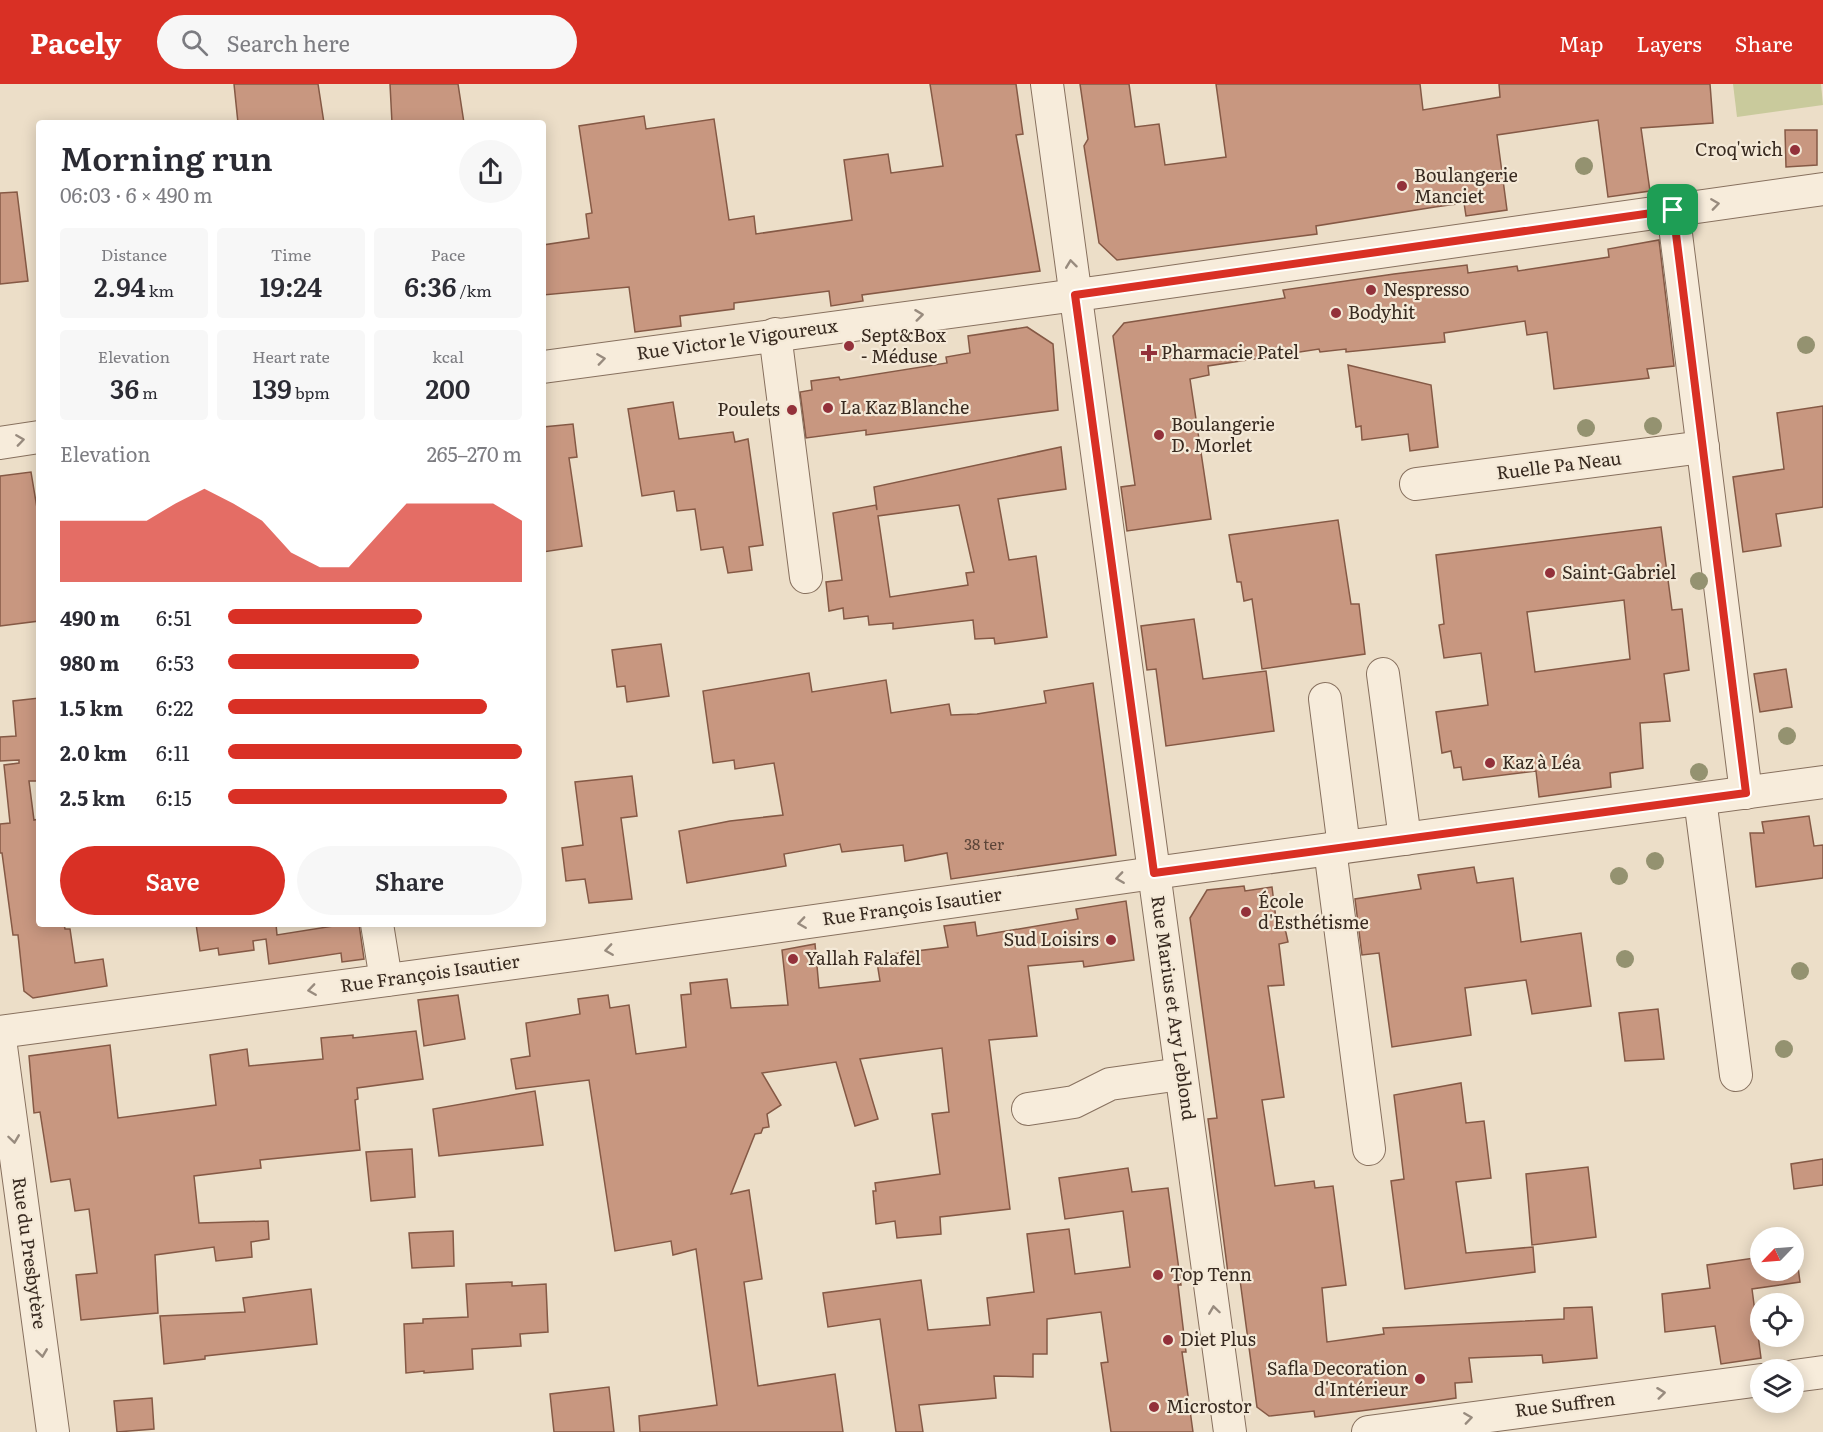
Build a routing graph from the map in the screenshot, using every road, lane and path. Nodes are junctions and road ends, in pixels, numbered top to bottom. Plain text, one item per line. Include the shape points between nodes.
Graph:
1 (1047, 84) edge
2 (1823, 189) edge
3 (1673, 210) junction
4 (1075, 295) junction
5 (767, 336) junction
6 (546, 367) edge
7 (36, 437) edge
8 (0, 443) edge
9 (1703, 447) junction
10 (1416, 484) dead end
11 (798, 578) dead end
12 (1383, 674) dead end
13 (1325, 699) dead end
14 (1823, 782) edge
15 (1746, 793) junction
16 (1700, 799) junction
17 (1405, 839) junction
18 (1337, 848) junction
19 (1154, 873) junction
20 (377, 927) edge
21 (386, 980) junction
22 (0, 1032) edge
23 (0, 1039) edge
24 (1181, 1074) junction
25 (1736, 1075) dead end
26 (1028, 1109) dead end
27 (1369, 1149) dead end
28 (1823, 1372) edge
29 (1804, 1375) edge
30 (1750, 1382) edge
31 (1556, 1419) edge
32 (53, 1432) edge
33 (1230, 1432) edge
34 (1368, 1432) edge

4 -> 1 street, Rue Marius et Ary Leblond
3 -> 2 street, Rue Victor le Vigoureux
3 - 4 street, Rue Victor le Vigoureux
3 - 9 street
5 -> 4 street, Rue Victor le Vigoureux
4 - 19 street, Rue Marius et Ary Leblond
6 -> 5 street, Rue Victor le Vigoureux
5 - 11 street
8 -> 7 street
9 - 10 street, Ruelle Pa Neau
9 - 15 street
12 - 17 street
13 - 18 street
14 - 15 street, Rue François Isautier
15 - 16 street, Rue François Isautier
16 - 17 street, Rue François Isautier
16 - 25 street
17 - 18 street, Rue François Isautier
18 - 19 street, Rue François Isautier
18 - 27 street
19 -> 21 street, Rue François Isautier
19 - 24 street, Rue Marius et Ary Leblond
20 - 21 street
21 -> 22 street, Rue François Isautier
23 -> 32 street, Rue du Presbytère
24 - 26 street via 1110,1084 1074,1102
33 -> 24 street, Rue Marius et Ary Leblond
28 - 29 street
31 -> 30 street, Rue Suffren
34 -> 31 street, Rue Suffren

